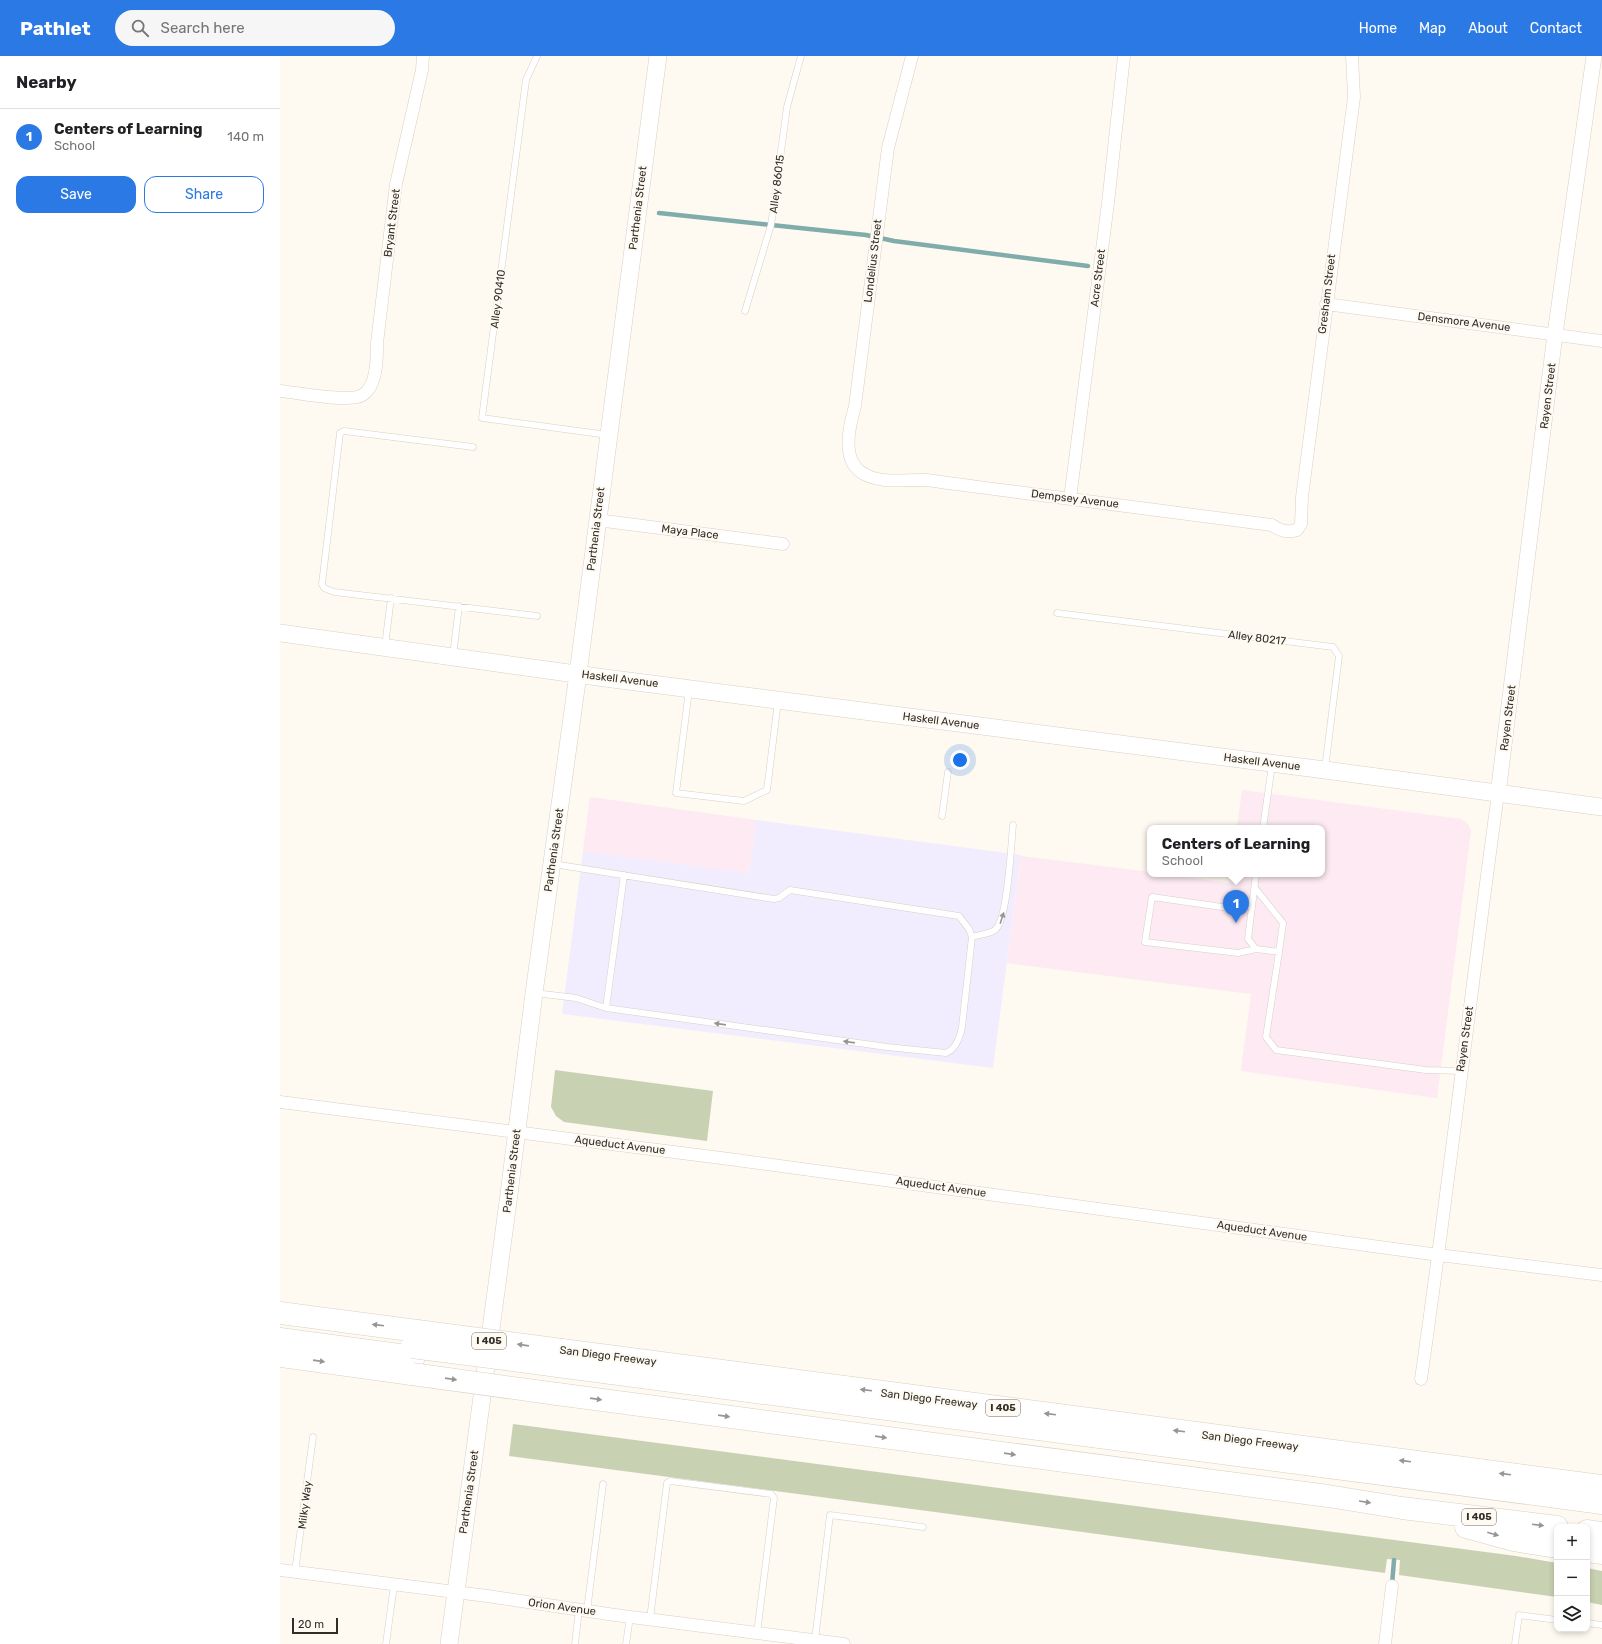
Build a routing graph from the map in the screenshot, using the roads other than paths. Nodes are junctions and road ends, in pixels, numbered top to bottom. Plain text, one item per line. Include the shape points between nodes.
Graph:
1 (424, 56) edge
2 (537, 56) edge
3 (658, 56) edge
4 (801, 56) edge
5 (912, 56) edge
6 (1124, 56) edge
7 (1352, 56) edge
8 (1594, 56) edge
9 (1326, 304) junction
10 (745, 311) dead end
11 (1555, 334) junction
12 (1602, 341) edge
13 (280, 391) edge
14 (608, 435) junction
15 (473, 447) dead end
16 (855, 466) joint
17 (1070, 499) junction
18 (597, 520) junction
19 (1297, 530) joint
20 (783, 544) dead end
21 (391, 598) junction
22 (459, 606) junction
23 (1058, 613) dead end
24 (537, 616) dead end
25 (280, 634) edge
26 (385, 648) junction
27 (453, 657) junction
28 (578, 674) junction
29 (689, 688) junction
30 (778, 700) junction
31 (1272, 763) junction
32 (1325, 770) junction
33 (948, 772) dead end
34 (1498, 794) junction
35 (1602, 807) edge
36 (942, 816) dead end
37 (1263, 825) edge
38 (1013, 826) dead end
39 (552, 864) junction
40 (624, 875) junction
41 (1256, 877) edge
42 (1255, 888) junction
43 (1253, 899) junction
44 (972, 937) junction
45 (1256, 949) junction
46 (1280, 952) junction
47 (534, 993) junction
48 (606, 1008) junction
49 (1461, 1071) junction
50 (280, 1102) edge
51 (516, 1131) junction
52 (1439, 1255) junction
53 (1602, 1275) edge
54 (280, 1313) edge
55 (280, 1329) edge
56 (280, 1339) edge
57 (414, 1352) junction
58 (280, 1356) edge
59 (559, 1371) junction
60 (1421, 1379) dead end
61 (313, 1437) dead end
62 (1602, 1474) edge
63 (1544, 1479) junction
64 (603, 1484) dead end
65 (1602, 1486) edge
66 (1602, 1503) edge
67 (1402, 1508) junction
68 (1602, 1513) edge
69 (923, 1527) dead end
70 (1554, 1527) edge
71 (1590, 1531) edge
72 (1602, 1533) edge
73 (1554, 1547) edge
74 (1590, 1552) edge
75 (1602, 1554) edge
76 (280, 1570) edge
77 (295, 1572) junction
78 (394, 1585) junction
79 (1392, 1586) dead end
80 (456, 1592) junction
81 (583, 1611) junction
82 (630, 1617) junction
83 (650, 1619) junction
84 (1554, 1620) edge
85 (1590, 1623) edge
86 (1602, 1625) edge
87 (757, 1634) junction
88 (815, 1640) junction
89 (386, 1644) edge
90 (449, 1644) edge
91 (575, 1644) edge
92 (626, 1644) edge
93 (844, 1644) edge
94 (1385, 1644) edge
95 (1515, 1644) edge

1 - 13 street, Bryant Street via 396,184 376,370 372,384 368,391 358,397 343,398
2 - 14 lane, Alley 90410 via 526,80 482,418
3 - 14 main road, Parthenia Street
4 - 10 lane, Alley 86015 via 787,107 771,225
5 - 16 street, Londelius Street via 888,148 855,406 848,439 849,453
6 - 17 street, Acre Street
7 - 9 street, Gresham Street via 1354,97
8 - 11 street, Rayen Street
9 - 11 street, Densmore Avenue
9 - 19 street, Gresham Street via 1302,497 1302,517
11 - 12 street, Densmore Avenue
11 - 34 street, Rayen Street
14 - 18 main road, Parthenia Street
15 - 21 lane via 344,431 340,433 322,584 334,592
16 - 17 street, Dempsey Avenue via 865,475 885,480 925,480
17 - 19 street, Dempsey Avenue via 1272,525 1286,532
18 - 20 street, Maya Place
18 - 28 main road, Parthenia Street
21 - 22 lane
21 - 26 lane
22 - 24 lane
22 - 27 lane
23 - 32 lane, Alley 80217 via 1333,648 1340,656
25 - 26 main road, Haskell Avenue
26 - 27 main road, Haskell Avenue
27 - 28 main road, Haskell Avenue
28 - 29 main road, Haskell Avenue
28 - 39 main road, Parthenia Street
29 - 30 main road, Haskell Avenue
29 - 30 lane via 676,793 683,794 744,801 767,790
30 - 31 main road, Haskell Avenue
31 - 32 main road, Haskell Avenue
31 - 37 lane
32 - 34 main road, Haskell Avenue
33 - 36 lane
34 - 35 main road, Haskell Avenue
34 - 49 street, Rayen Street
44 -> 38 lane via 994,931 1000,924 1004,910
39 - 40 lane
39 - 47 main road, Parthenia Street
40 - 44 lane via 774,898 779,898 790,890 950,914 959,916 965,922
40 - 48 lane
41 - 42 lane
42 - 43 lane
42 - 46 lane via 1284,923
43 - 45 lane via 1248,939
43 - 45 lane via 1243,910 1152,897 1145,942 1238,953
44 -> 48 lane via 960,1037 951,1051 946,1053
45 - 46 lane
46 - 49 lane via 1266,1037 1276,1050 1426,1070
47 - 48 lane via 576,998
47 - 51 main road, Parthenia Street
49 - 52 street, Rayen Street
50 - 51 street, Aqueduct Avenue
51 - 52 street, Aqueduct Avenue
51 - 80 main road, Parthenia Street
52 - 53 street, Aqueduct Avenue
52 - 60 street, Rayen Street
57 -> 54 highway, San Diego Freeway / I 405
55 - 57 highway
56 - 57 highway
58 -> 57 highway, San Diego Freeway / I 405
57 - 59 highway, San Diego Freeway / I 405, bridge
57 -> 59 highway, San Diego Freeway / I 405, bridge
63 -> 59 highway, San Diego Freeway / I 405
59 - 66 highway
59 -> 67 highway, San Diego Freeway / I 405
59 - 68 highway
61 - 77 lane, Milky Way
62 - 63 highway
63 - 65 highway, San Diego Freeway / I 405
64 - 81 lane
67 -> 70 highway, San Diego Freeway / I 405
67 -> 73 highway via 1513,1540
69 - 88 lane via 830,1515
71 - 72 highway
74 - 75 highway
76 - 77 street, Orion Avenue
77 - 78 street, Orion Avenue
78 - 80 street, Orion Avenue
78 - 89 lane
79 - 94 street
80 - 81 street, Orion Avenue
80 - 90 main road, Parthenia Street
81 - 82 street, Orion Avenue
81 - 91 lane
82 - 83 street, Orion Avenue
82 - 92 lane
83 - 87 street, Orion Avenue
83 - 87 lane via 667,1483 670,1481 771,1494 774,1498
84 - 95 lane via 1519,1615
85 - 86 lane
87 - 88 street, Orion Avenue
88 - 93 street, Orion Avenue

